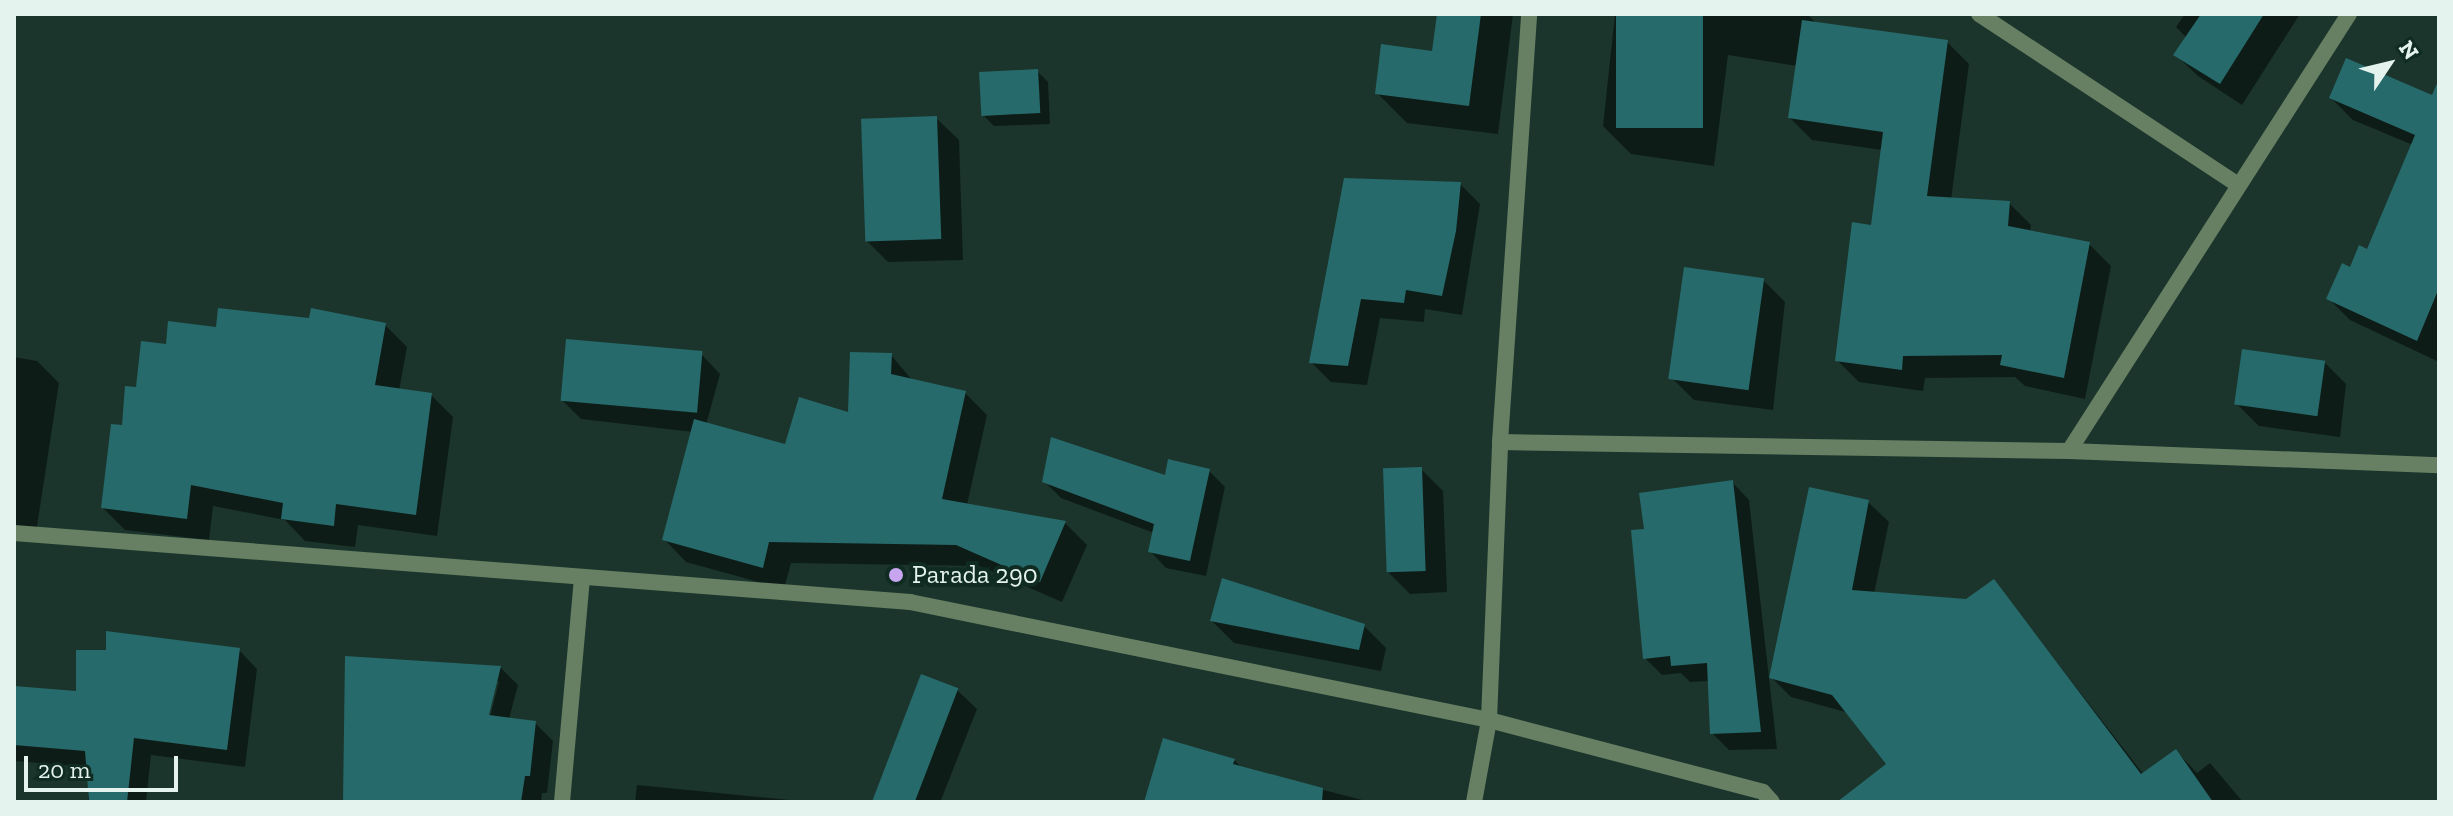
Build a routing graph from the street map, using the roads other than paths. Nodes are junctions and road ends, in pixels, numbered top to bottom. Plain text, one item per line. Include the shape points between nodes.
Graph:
1 (1529, 14) edge
2 (1979, 14) edge
3 (2349, 14) edge
4 (2237, 184) junction
5 (1500, 442) junction
6 (2069, 451) junction
7 (2439, 465) edge
8 (14, 533) edge
9 (582, 580) junction
10 (1489, 720) junction
11 (562, 802) edge
12 (1474, 802) edge
13 (1772, 802) edge

1 - 5 street
2 - 4 street
3 - 4 street
4 - 6 street
5 - 6 street
5 - 10 street
6 - 7 street
8 - 9 street
9 - 10 street via 910,602
9 - 11 street
10 - 12 street
10 - 13 street via 1763,792

